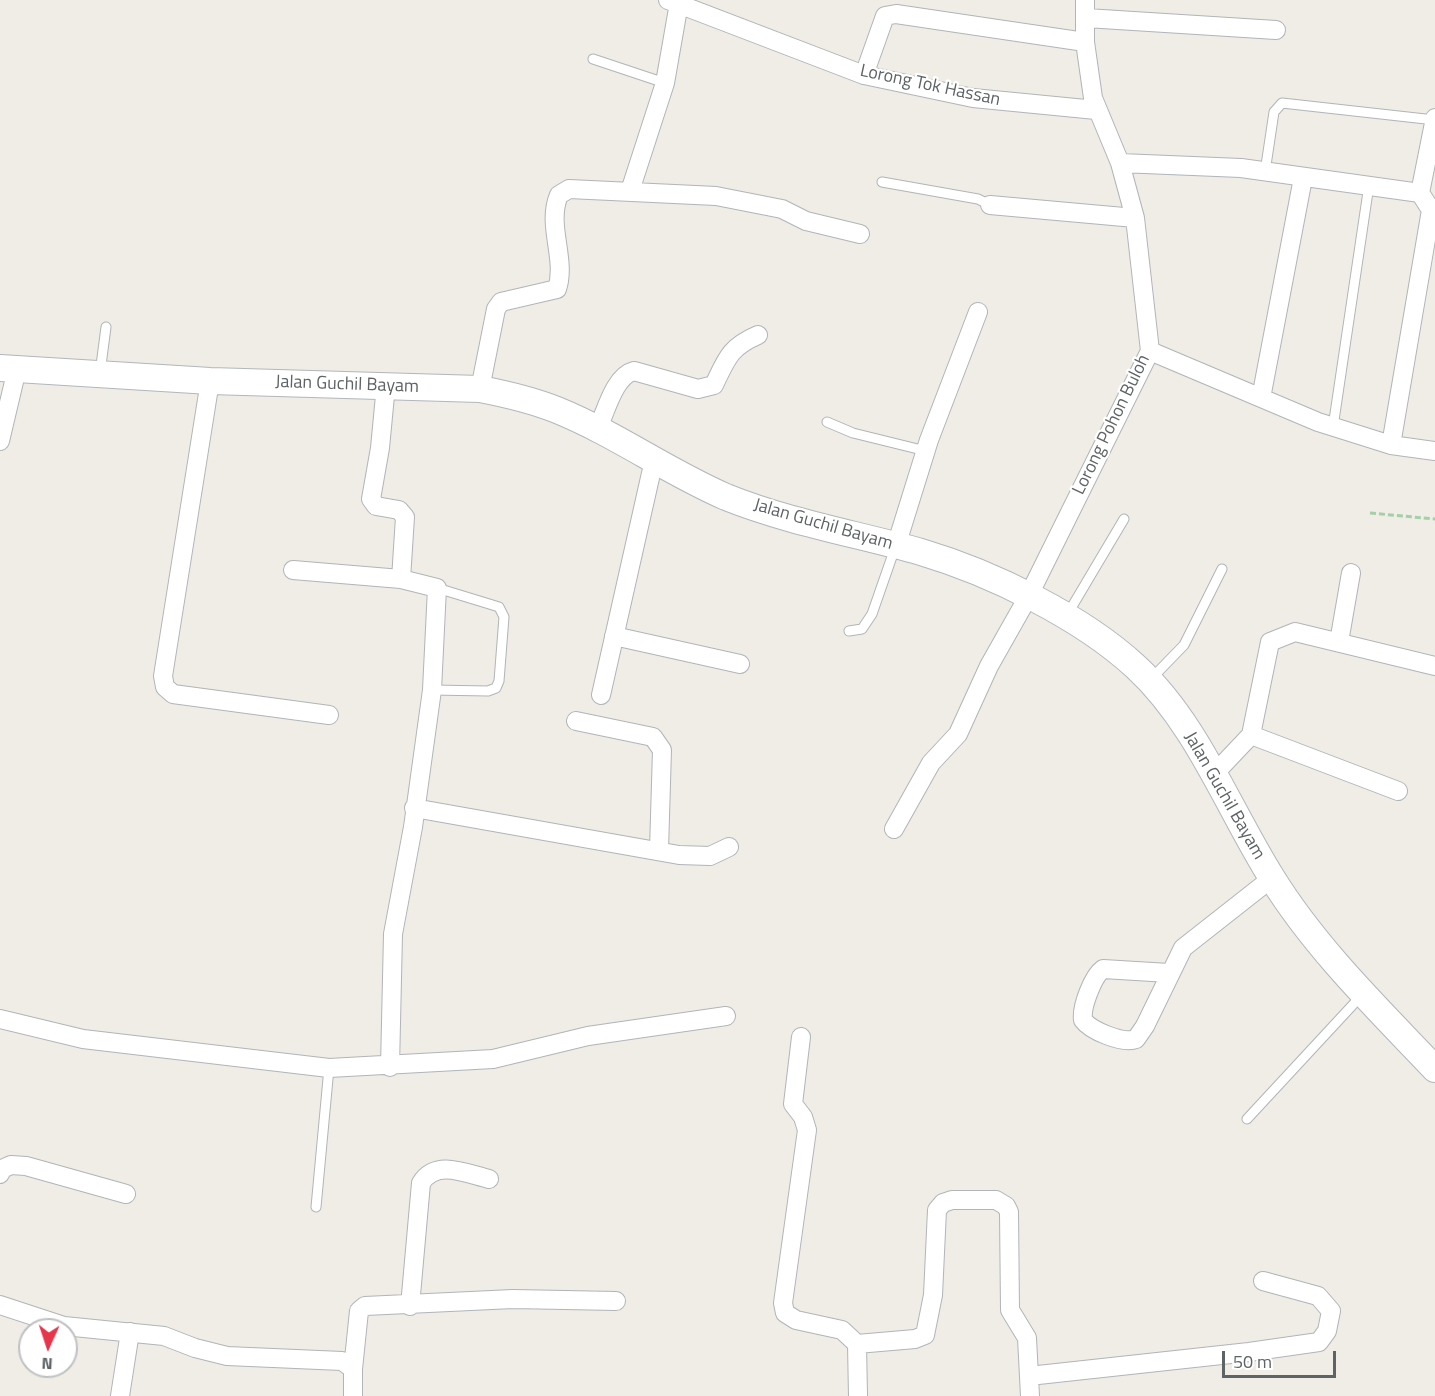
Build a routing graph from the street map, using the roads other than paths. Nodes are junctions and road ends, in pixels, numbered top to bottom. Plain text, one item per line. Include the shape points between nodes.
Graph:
1 (677, 1) edge
2 (1085, 9) edge
3 (1276, 30) dead end
4 (1084, 42) junction
5 (593, 59) dead end
6 (864, 75) junction
7 (665, 83) junction
8 (1096, 110) junction
9 (1435, 119) edge
10 (1120, 163) junction
11 (1265, 172) junction
12 (1304, 178) junction
13 (882, 182) dead end
14 (1369, 185) junction
15 (630, 190) junction
16 (1420, 193) junction
17 (990, 205) joint
18 (1433, 210) edge
19 (1135, 218) junction
20 (860, 234) dead end
21 (978, 312) dead end
22 (106, 327) dead end
23 (758, 335) dead end
24 (1150, 351) junction
25 (9, 368) edge
26 (100, 375) junction
27 (210, 381) junction
28 (386, 385) junction
29 (480, 389) junction
30 (1262, 398) junction
31 (827, 422) dead end
32 (1333, 427) junction
33 (597, 430) junction
34 (0, 441) edge
35 (1391, 445) junction
36 (926, 451) junction
37 (1435, 451) edge
38 (654, 460) junction
39 (1124, 519) dead end
40 (896, 546) junction
41 (1222, 569) dead end
42 (293, 570) dead end
43 (1351, 573) dead end
44 (401, 579) junction
45 (437, 588) junction
46 (1028, 597) junction
47 (1065, 617) junction
48 (849, 631) dead end
49 (614, 636) junction
50 (1339, 642) junction
51 (740, 664) dead end
52 (1435, 666) edge
53 (1148, 680) junction
54 (432, 690) junction
55 (601, 694) dead end
56 (329, 716) dead end
57 (576, 721) dead end
58 (1251, 735) junction
59 (1214, 774) junction
60 (1398, 791) dead end
61 (414, 808) junction
62 (894, 829) dead end
63 (729, 847) dead end
64 (658, 850) junction
65 (1272, 878) junction
66 (1169, 974) junction
67 (1363, 993) junction
68 (726, 1016) dead end
69 (0, 1019) edge
70 (801, 1037) dead end
71 (390, 1066) junction
72 (329, 1068) junction
73 (1435, 1070) edge
74 (1246, 1119) dead end
75 (0, 1174) edge
76 (489, 1179) dead end
77 (126, 1194) dead end
78 (316, 1207) dead end
79 (1263, 1281) dead end
80 (616, 1301) dead end
81 (0, 1305) edge
82 (410, 1306) junction
83 (129, 1332) junction
84 (857, 1344) junction
85 (353, 1369) junction
86 (1029, 1376) junction
87 (120, 1396) edge
88 (353, 1396) edge
89 (858, 1396) edge
90 (1030, 1396) edge

1 - 6 street, Lorong Tok Hassan
1 - 7 street
2 - 3 street
2 - 4 street, Lorong Pohon Buloh
4 - 6 street via 885,15
4 - 8 street, Lorong Pohon Buloh
5 - 7 lane
6 - 8 street, Lorong Tok Hassan via 973,98
7 - 15 street
8 - 10 street, Lorong Pohon Buloh
9 - 11 lane via 1282,103 1274,112
9 - 16 street
10 - 11 street
10 - 19 street, Lorong Pohon Buloh
11 - 12 street
12 - 14 street
12 - 30 street
13 - 17 lane via 978,199
14 - 16 street
14 - 32 lane
15 - 20 street via 716,196 782,209 806,221
15 - 29 street via 568,189 559,195 554,215 561,279 557,290 501,302 496,309
16 - 18 street
17 - 19 street
18 - 35 street
19 - 24 street, Lorong Pohon Buloh
21 - 36 street
22 - 26 lane
23 - 33 street via 739,343 730,352 714,385 698,389 634,371 627,373
24 - 30 street
24 - 46 street, Lorong Pohon Buloh
25 - 26 main road, Jalan Guchil Bayam
25 - 34 street
26 - 27 main road, Jalan Guchil Bayam
27 - 28 main road, Jalan Guchil Bayam
27 - 56 street via 163,676 165,687 173,694
28 - 29 main road, Jalan Guchil Bayam
28 - 44 street via 381,448 371,499 376,507 399,510 405,517
29 - 33 main road, Jalan Guchil Bayam via 559,410
30 - 32 street
31 - 36 lane via 853,433
32 - 35 street
33 - 38 main road, Jalan Guchil Bayam
35 - 37 street
36 - 40 street
38 - 40 main road, Jalan Guchil Bayam via 726,497
38 - 49 street
39 - 47 lane
40 - 46 main road, Jalan Guchil Bayam via 972,571
40 - 48 lane via 872,614 862,629
41 - 53 lane via 1184,645
42 - 44 street
43 - 50 street
44 - 45 street
45 - 54 street
45 - 54 lane via 499,607 504,617 496,688
46 - 47 main road, Jalan Guchil Bayam
46 - 62 street, Lorong Pohon Buloh via 989,666 958,734 936,755
47 - 53 main road, Jalan Guchil Bayam via 1107,644
49 - 51 street
49 - 55 street
50 - 52 street
50 - 58 street via 1295,632 1270,642
53 - 59 main road, Jalan Guchil Bayam
54 - 61 street
57 - 64 street via 653,737 659,743 662,750
58 - 59 street
58 - 60 street
59 - 65 main road, Jalan Guchil Bayam
61 - 64 street
61 - 71 street via 393,934
63 - 64 street via 710,856
65 - 66 street via 1183,948
65 - 67 main road, Jalan Guchil Bayam
66 - 66 street via 1136,1039 1103,1033 1083,1020 1097,975 1103,969
67 - 73 main road, Jalan Guchil Bayam
67 - 74 lane
68 - 71 street via 588,1036 493,1059
69 - 72 street via 89,1040
70 - 84 street via 793,1104 804,1117 807,1130 783,1303 785,1313 796,1320 842,1330
71 - 72 street
72 - 78 lane
75 - 77 street via 11,1166 26,1166
76 - 82 street via 437,1169 428,1172 421,1183
79 - 86 street via 1318,1296 1331,1311 1327,1331 1319,1342
80 - 82 street via 513,1299
81 - 83 street via 64,1326
82 - 85 street via 374,1305 359,1311
83 - 85 street via 164,1336 227,1356 327,1359 342,1361
83 - 87 street
84 - 86 street via 915,1340 925,1335 933,1295 937,1210 952,1200 996,1200 1009,1212 1010,1310 1028,1338
84 - 89 street
85 - 88 street
86 - 90 street

